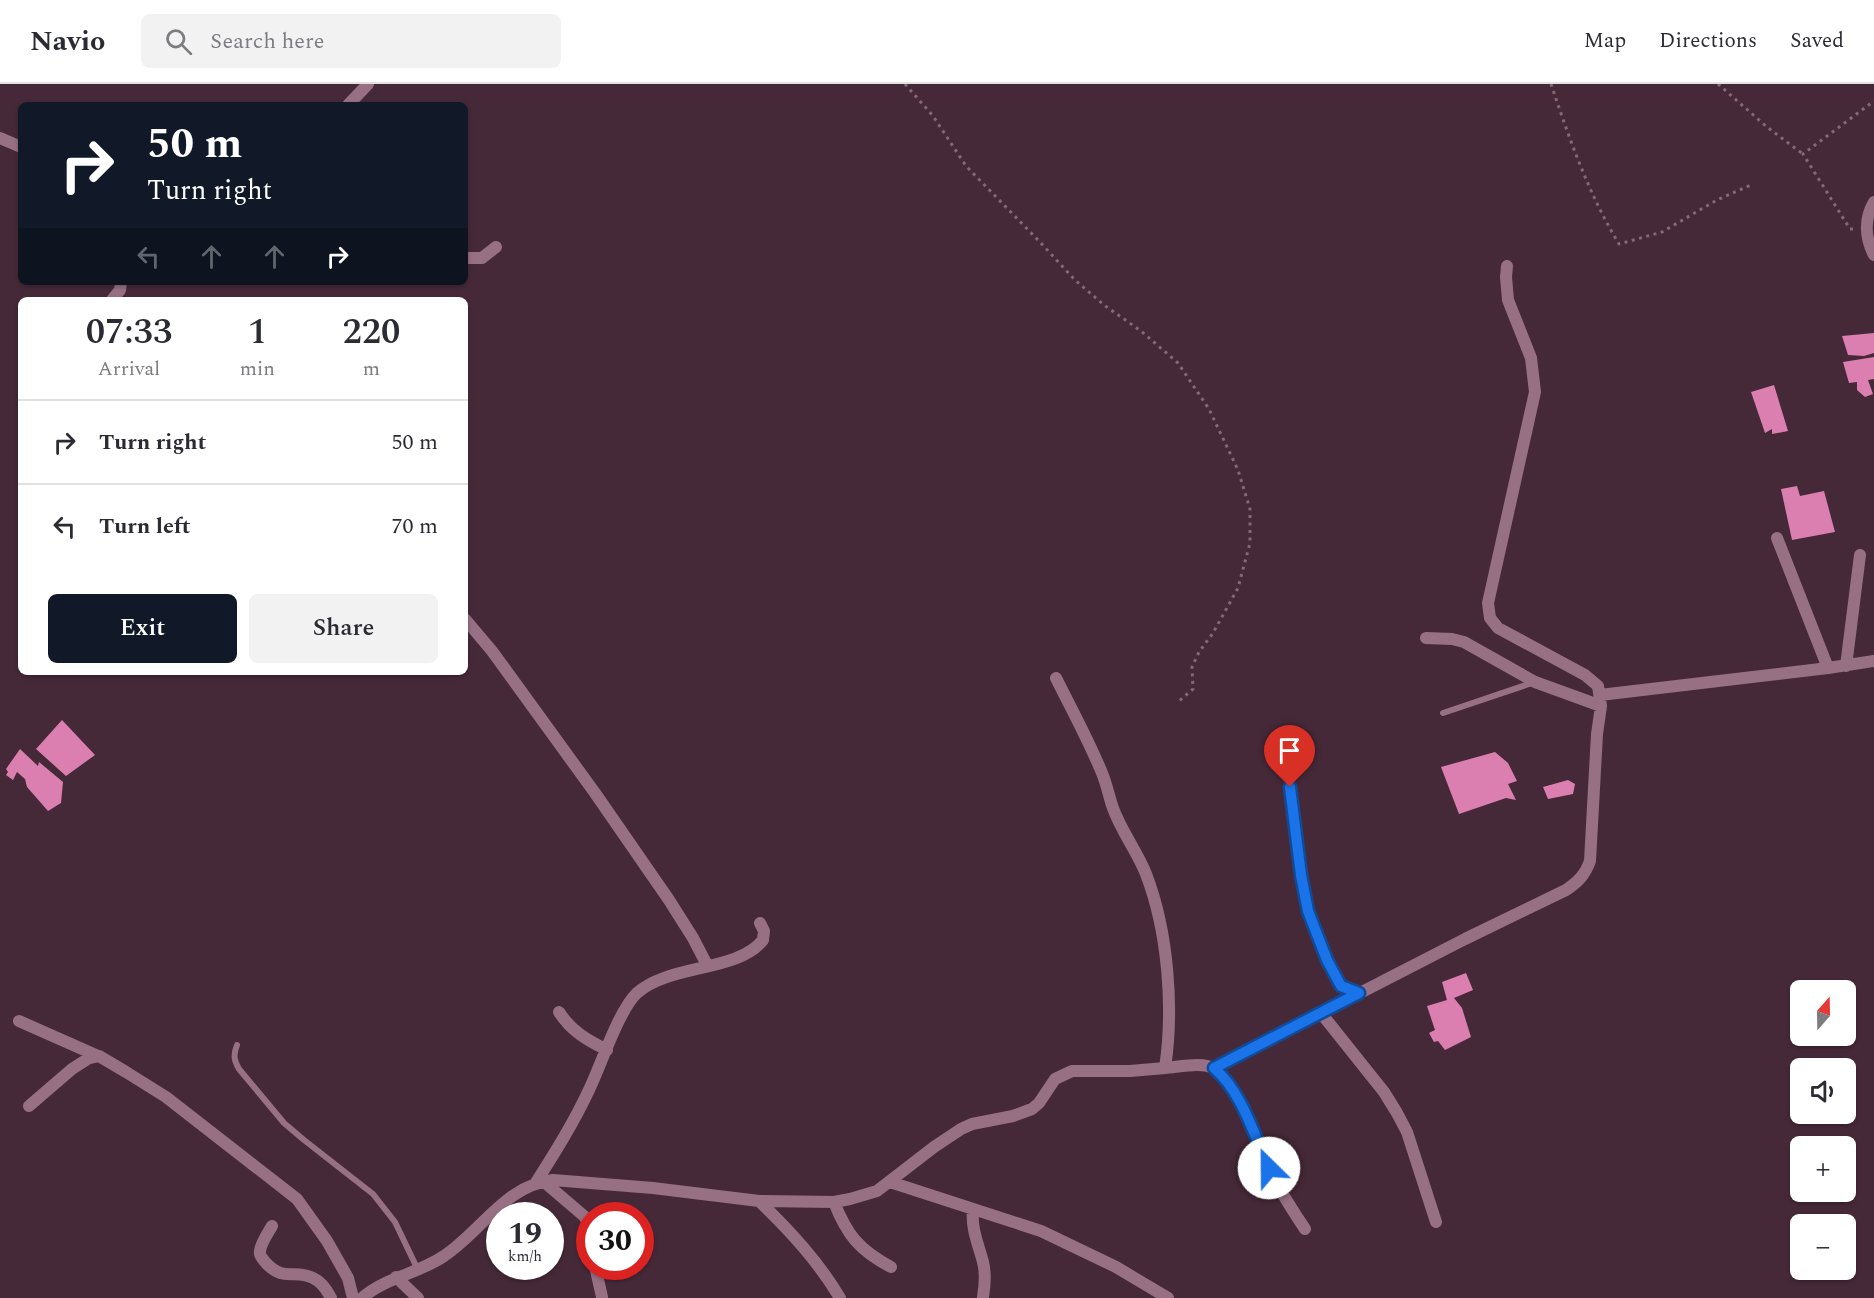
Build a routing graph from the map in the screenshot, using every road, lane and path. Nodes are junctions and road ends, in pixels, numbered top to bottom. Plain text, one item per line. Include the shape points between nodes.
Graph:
1 (368, 84) edge
2 (905, 84) edge
3 (1551, 84) edge
4 (1718, 84) edge
5 (1874, 101) edge
6 (351, 102) edge
7 (0, 138) edge
8 (18, 146) edge
9 (1803, 154) junction
10 (1753, 184) dead end
11 (1874, 202) edge
12 (1867, 228) junction
13 (496, 247) dead end
14 (1874, 255) edge
15 (468, 258) edge
16 (1507, 266) dead end
17 (1777, 538) dead end
18 (1860, 555) dead end
19 (468, 623) edge
20 (1426, 638) dead end
21 (1874, 661) edge
22 (1846, 666) junction
23 (1828, 668) junction
24 (1056, 678) dead end
25 (1535, 682) junction
26 (1600, 701) junction
27 (1178, 702) dead end
28 (1443, 712) dead end
29 (1284, 750) dead end
30 (760, 923) dead end
31 (707, 965) junction
32 (1359, 993) junction
33 (559, 1012) dead end
34 (1321, 1013) junction
35 (19, 1021) dead end
36 (237, 1045) dead end
37 (607, 1050) junction
38 (99, 1056) junction
39 (1165, 1068) junction
40 (1214, 1068) junction
41 (29, 1106) dead end
42 (539, 1182) junction
43 (890, 1182) junction
44 (759, 1201) junction
45 (834, 1202) junction
46 (973, 1209) junction
47 (576, 1210) edge
48 (1436, 1222) dead end
49 (272, 1226) dead end
50 (1305, 1229) dead end
51 (891, 1266) dead end
52 (418, 1270) junction
53 (396, 1277) junction
54 (598, 1280) edge
55 (602, 1297) edge
56 (983, 1297) edge
57 (332, 1298) edge
58 (353, 1298) edge
59 (362, 1298) edge
60 (418, 1298) edge
61 (840, 1298) edge
62 (1168, 1298) edge

1 - 6 street
2 - 27 path via 933,116 966,166 1074,280 1178,363 1209,409 1238,470 1250,509 1250,543 1238,588 1191,667 1193,689
3 - 10 path via 1584,173 1619,244 1662,232
4 - 9 path
5 - 9 path
7 - 8 street
9 - 12 path via 1850,229
11 - 12 street
12 - 14 street
13 - 15 street via 482,258
16 - 26 street via 1508,300 1531,358 1535,392 1488,610 1498,628 1586,675 1598,686
17 - 23 street
18 - 22 street
19 - 31 street via 595,793 669,900
20 - 25 street via 1464,642
21 - 22 street
22 - 23 street
23 - 26 street
24 - 39 street via 1150,885 1166,970 1169,1037
25 - 26 street
25 - 28 lane
26 - 32 street via 1590,861 1583,876 1566,890
29 - 32 lane via 1308,911 1341,986
30 - 31 street via 764,937 756,948 735,959
31 - 37 street via 660,980 638,993 629,1002
32 - 34 street
33 - 37 street via 579,1034
34 - 40 street
34 - 48 street via 1397,1113 1407,1132
35 - 38 street
36 - 52 lane via 234,1053 239,1070 284,1123 374,1194 395,1222
37 - 42 street
38 - 41 street via 83,1061
38 - 58 street via 166,1097 297,1199 348,1278
39 - 40 street
39 - 43 street via 1063,1073 1032,1109 961,1129
40 - 50 street via 1232,1089 1269,1168
42 - 44 street via 653,1188
42 - 47 street
42 - 52 street via 506,1201 446,1255
43 - 45 street via 877,1191
43 - 46 street
44 - 45 street
44 - 61 street via 819,1265
45 - 51 street via 855,1242
46 - 56 street via 974,1234 985,1274
46 - 62 street via 1041,1231 1116,1267
49 - 57 street via 260,1250 264,1261 280,1274 312,1277
52 - 53 street
53 - 59 street
53 - 60 street
54 - 55 street

